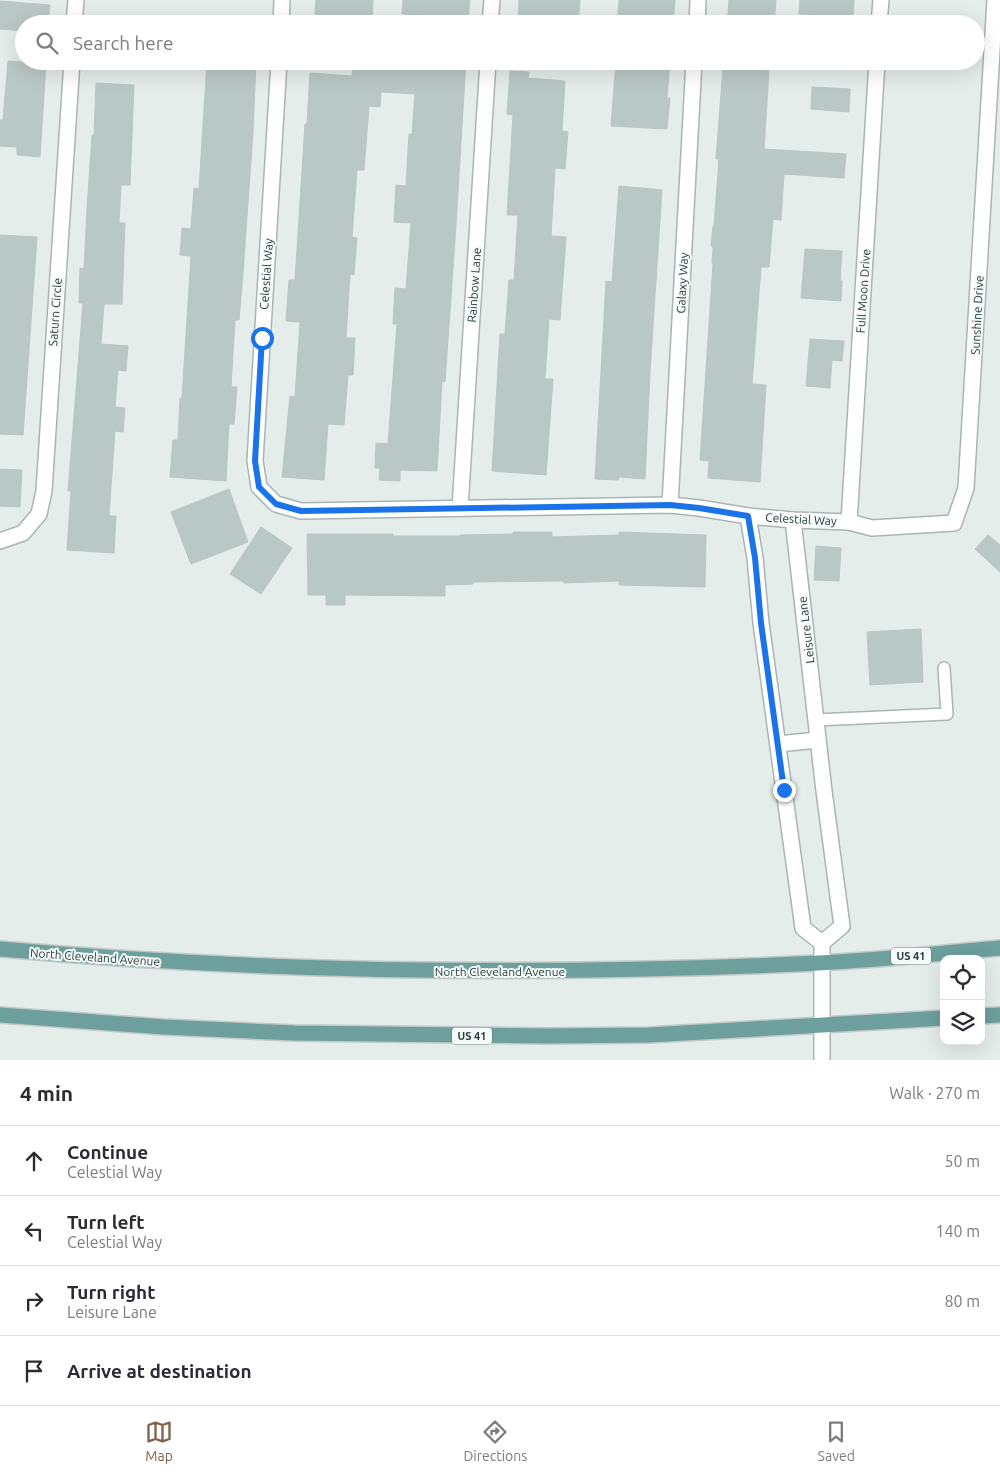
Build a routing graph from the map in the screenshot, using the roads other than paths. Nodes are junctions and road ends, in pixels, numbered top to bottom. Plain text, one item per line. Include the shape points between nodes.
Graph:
1 (76, 0) edge
2 (282, 0) edge
3 (492, 0) edge
4 (698, 0) edge
5 (881, 0) edge
6 (995, 0) edge
7 (75, 15) edge
8 (281, 15) edge
9 (491, 15) edge
10 (697, 15) edge
11 (880, 15) edge
12 (71, 70) edge
13 (278, 70) edge
14 (487, 70) edge
15 (694, 70) edge
16 (876, 70) edge
17 (670, 505) junction
18 (460, 508) junction
19 (748, 516) junction
20 (793, 520) junction
21 (849, 522) junction
22 (0, 541) edge
23 (944, 668) dead end
24 (816, 720) junction
25 (818, 740) junction
26 (778, 744) junction
27 (822, 944) junction
28 (1000, 948) edge
29 (0, 949) edge
30 (822, 963) junction
31 (0, 1015) edge
32 (1000, 1015) edge
33 (985, 1016) edge
34 (940, 1018) edge
35 (821, 1024) junction
36 (822, 1060) edge

1 - 7 street
2 - 8 street
3 - 9 street
4 - 10 street
5 - 11 street
6 - 21 street, Sunshine Drive via 966,488 954,523 872,528
12 - 22 street, Saturn Circle via 44,491 39,514 22,533
13 - 18 street, Celestial Way via 255,461 259,487 276,504 301,511
14 - 18 street, Rainbow Lane
15 - 17 street, Galaxy Way
16 - 21 street, Full Moon Drive
17 - 18 street, Celestial Way
17 - 19 street, Celestial Way
19 - 20 street, Celestial Way
19 - 26 street
20 - 21 street, Celestial Way
20 - 24 street, Leisure Lane
23 - 24 lane via 947,714
24 - 25 street, Leisure Lane
25 - 26 street
25 - 27 street, Leisure Lane via 842,926
26 - 27 street via 803,928
27 - 30 street
28 - 30 main road, North Cleveland Avenue / US 41
29 - 30 main road, North Cleveland Avenue / US 41 via 165,962 428,971 675,969
30 - 35 street
31 - 35 main road, US 41 via 276,1033 421,1036 649,1035
32 - 33 main road
34 - 35 main road, US 41
35 - 36 street

